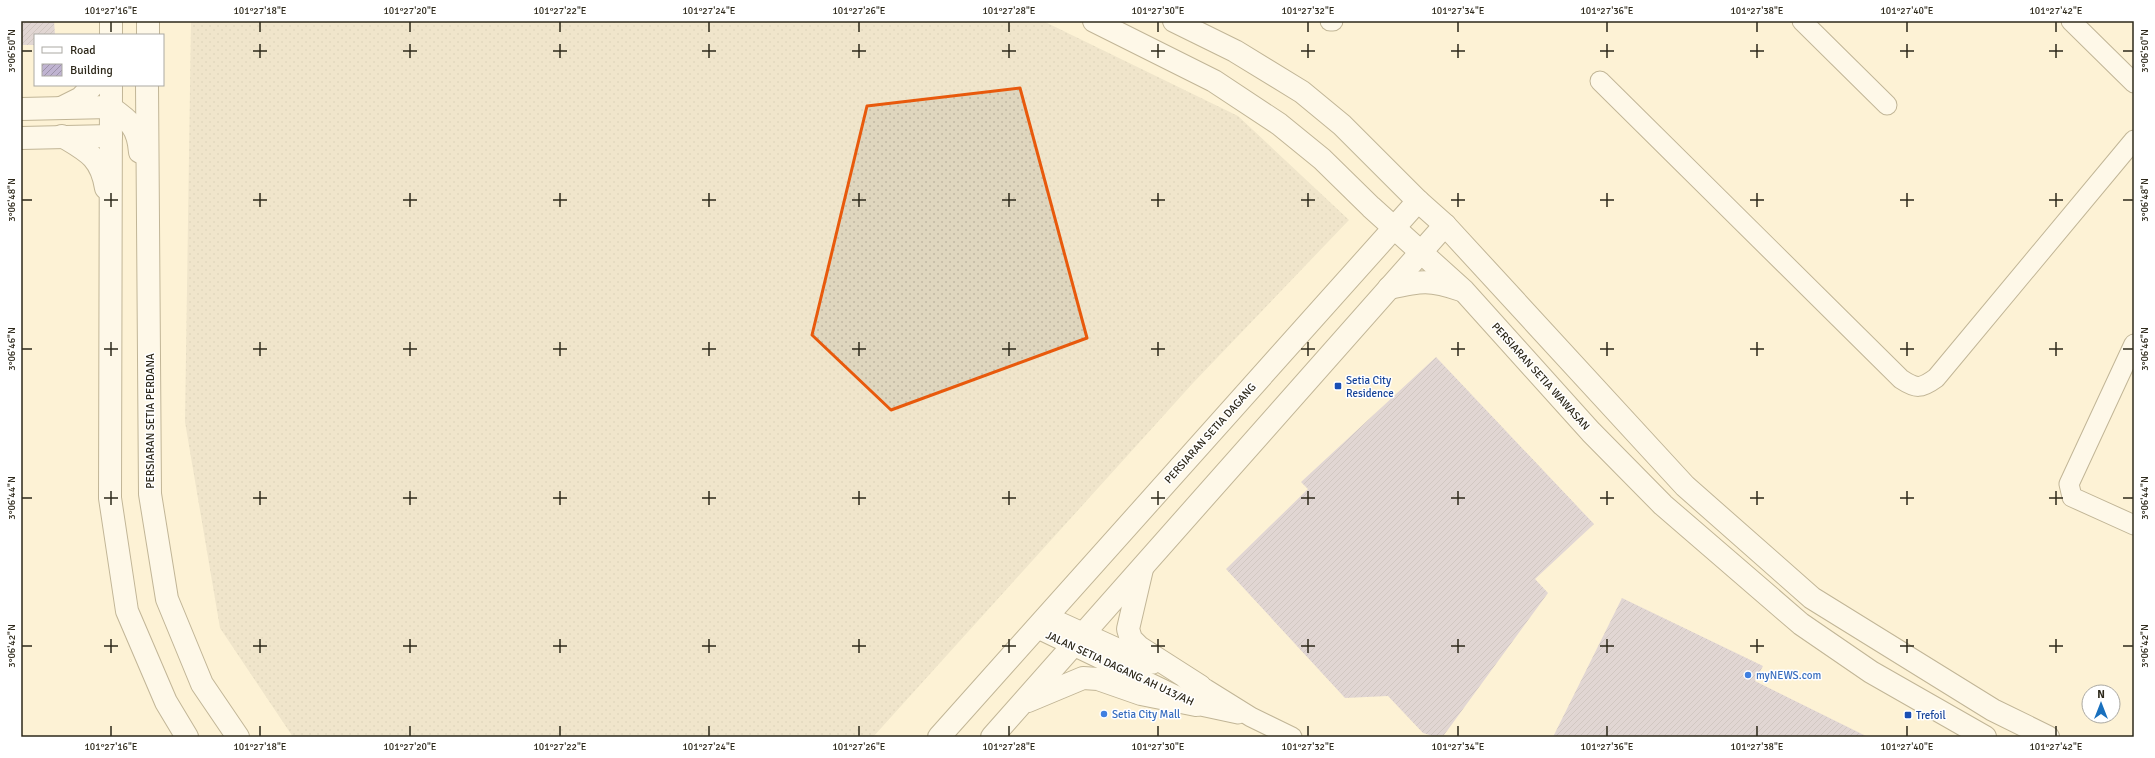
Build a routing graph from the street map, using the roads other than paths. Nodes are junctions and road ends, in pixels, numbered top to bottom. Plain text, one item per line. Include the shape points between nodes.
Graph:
1 (111, 21) edge
2 (148, 21) edge
3 (1094, 21) edge
4 (1174, 21) edge
5 (1802, 21) edge
6 (2071, 21) edge
7 (111, 34) edge
8 (148, 34) edge
9 (1600, 81) dead end
10 (2134, 83) edge
11 (92, 86) edge
12 (111, 86) edge
13 (141, 86) edge
14 (147, 86) edge
15 (1887, 105) dead end
16 (60, 108) junction
17 (110, 108) junction
18 (21, 109) edge
19 (130, 121) junction
20 (62, 136) junction
21 (111, 136) junction
22 (21, 138) edge
23 (2134, 140) edge
24 (148, 178) junction
25 (1418, 201) junction
26 (1371, 207) junction
27 (112, 221) junction
28 (1445, 225) junction
29 (1394, 227) junction
30 (1421, 251) junction
31 (1365, 260) junction
32 (1389, 288) junction
33 (1464, 291) junction
34 (2134, 344) edge
35 (2134, 525) edge
36 (1143, 566) junction
37 (1041, 622) junction
38 (1078, 639) junction
39 (1198, 695) junction
40 (1021, 704) junction
41 (187, 737) edge
42 (238, 737) edge
43 (939, 737) edge
44 (992, 737) edge
45 (1292, 737) edge
46 (1985, 737) edge
47 (2048, 737) edge

1 - 7 street
2 - 8 street
3 - 26 street, PERSIARAN SETIA WAWASAN via 1214,81 1241,98 1322,159
4 - 25 street via 1235,52 1302,92 1342,125
5 - 15 street
6 - 10 street
9 - 23 street via 1901,380 1913,387 1926,386 1936,378
11 - 16 street via 81,98
12 - 17 street
13 - 19 street via 138,108
14 - 24 street, PERSIARAN SETIA PERDANA
16 - 17 street
16 - 18 street
17 - 19 street
17 - 21 street
19 - 21 street
19 - 24 street via 138,136 141,163
20 - 21 street
20 - 22 street
20 - 27 street via 90,152 100,164
21 - 27 street
24 - 42 street, PERSIARAN SETIA PERDANA via 150,494 167,600 202,684
25 - 28 street
25 - 29 street, PERSIARAN SETIA DAGANG
26 - 29 street, PERSIARAN SETIA WAWASAN
26 - 31 street via 1373,235
27 - 41 street via 110,498 127,611 166,702
28 - 30 street
28 - 47 street via 1685,486 1812,598 1993,710
29 - 30 street, PERSIARAN SETIA WAWASAN
29 - 31 street, PERSIARAN SETIA DAGANG
30 - 32 street
30 - 33 street, PERSIARAN SETIA WAWASAN
31 - 37 street, PERSIARAN SETIA DAGANG
32 - 33 street via 1417,282 1438,282
32 - 36 street
33 - 46 street, PERSIARAN SETIA WAWASAN via 1591,432 1663,505 1801,624 1871,672
34 - 35 street via 2070,484 2072,497
36 - 38 street
36 - 39 street via 1128,629 1131,639
37 - 38 street, JALAN SETIA DAGANG AH U13/AH
37 - 43 street, PERSIARAN SETIA DAGANG
38 - 39 street, JALAN SETIA DAGANG AH U13/AH
38 - 40 street
39 - 40 street via 1141,694 1098,679 1083,678
39 - 45 street, JALAN SETIA DAGANG AH U13/AH
40 - 44 street

